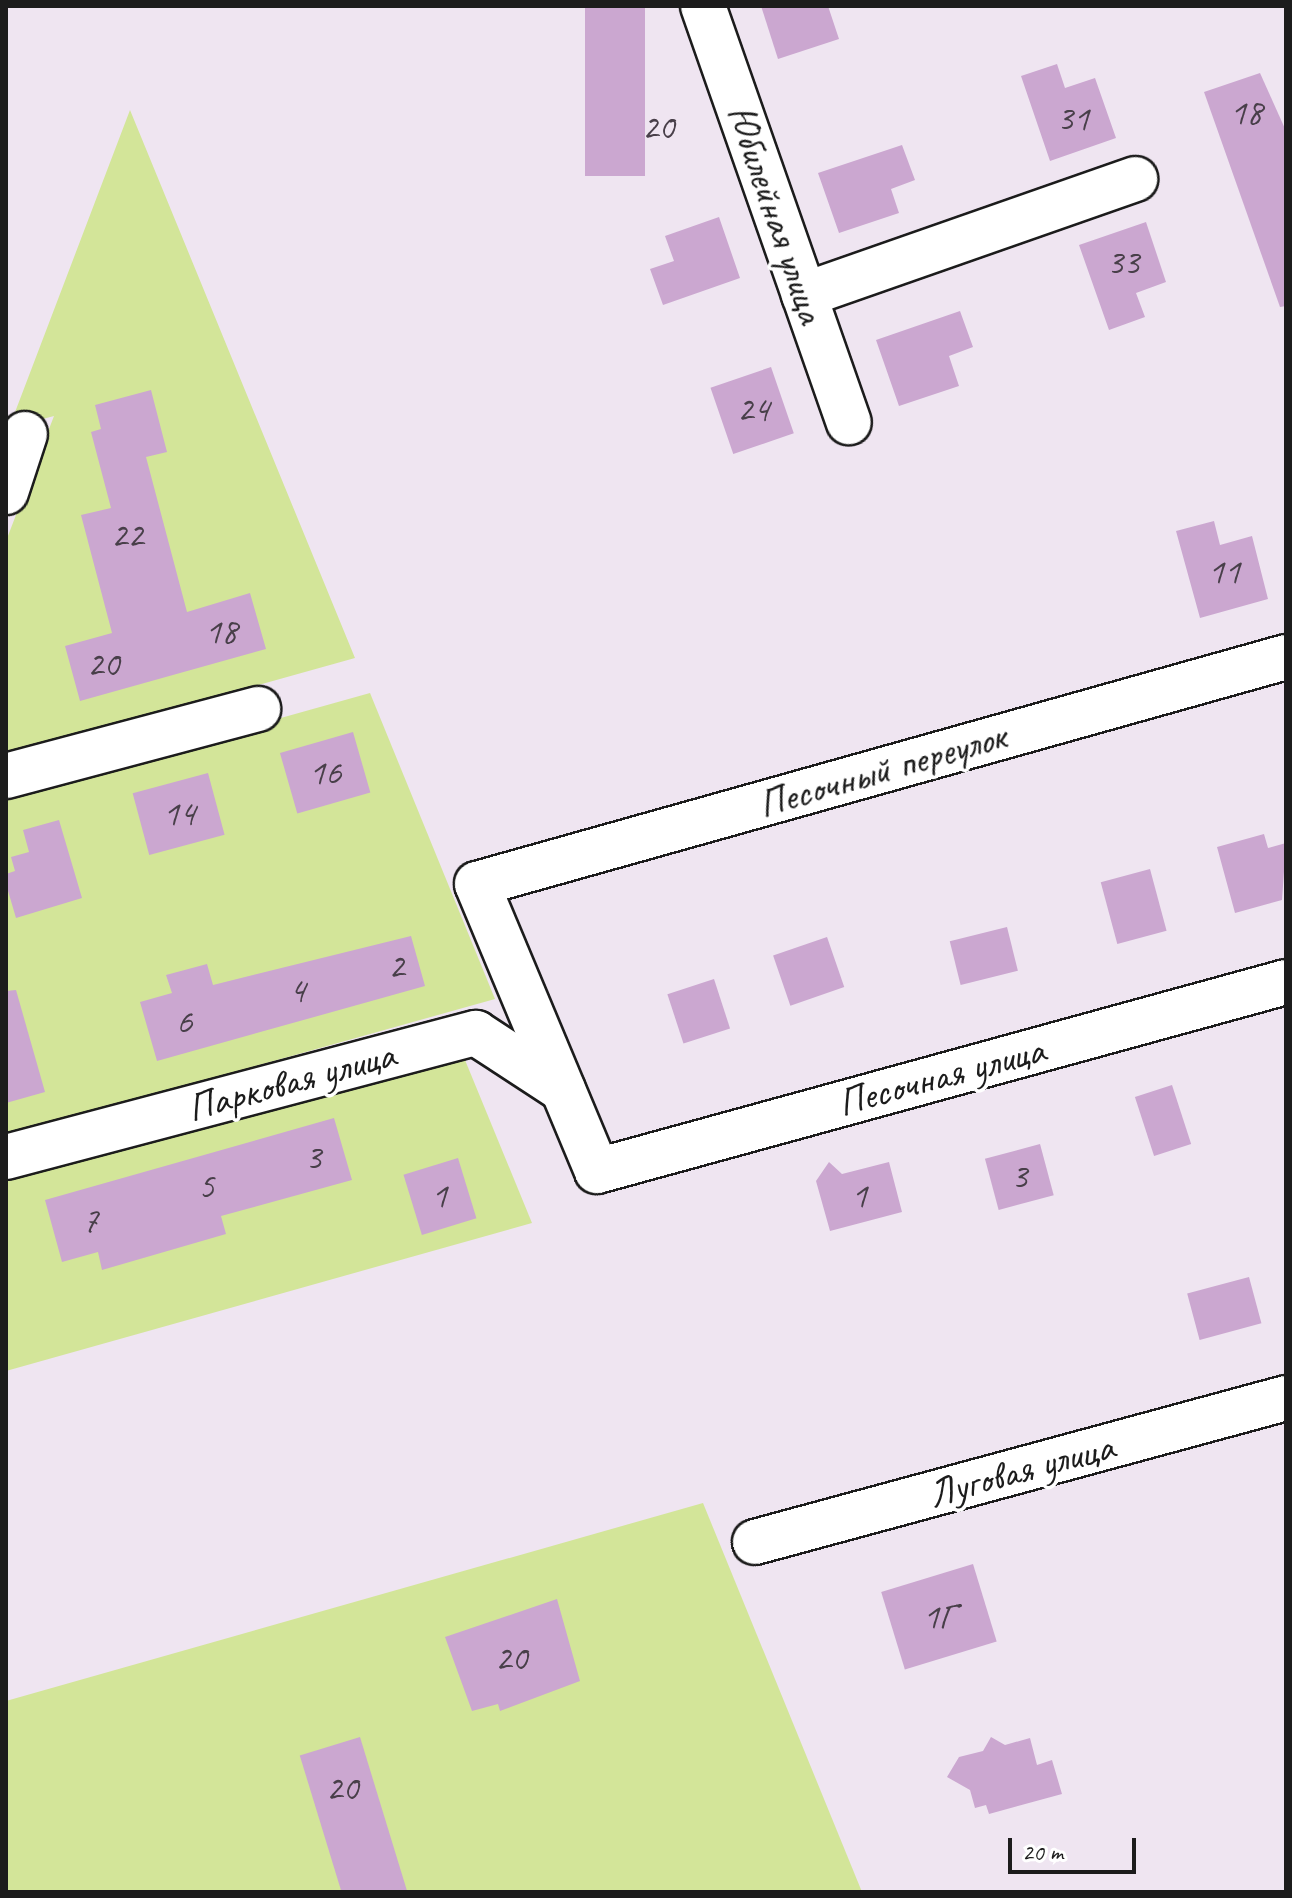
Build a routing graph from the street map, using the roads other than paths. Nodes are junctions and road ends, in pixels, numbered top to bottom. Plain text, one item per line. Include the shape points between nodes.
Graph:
1 (703, 6) edge
2 (1135, 179) dead end
3 (804, 295) junction
4 (849, 422) dead end
5 (25, 434) dead end
6 (6, 492) edge
7 (1286, 657) edge
8 (258, 709) dead end
9 (6, 776) edge
10 (1286, 982) edge
11 (563, 1090) junction
12 (6, 1157) edge
13 (1286, 1398) edge
14 (755, 1542) dead end

1 - 3 street, Юбилейная улица
2 - 3 street
3 - 4 street, Юбилейная улица
5 - 6 street
7 - 11 street, Песочный переулок via 477,884
8 - 9 street
10 - 11 street, Песочная улица via 597,1171
11 - 12 street, Парковая улица via 476,1033
13 - 14 street, Луговая улица

